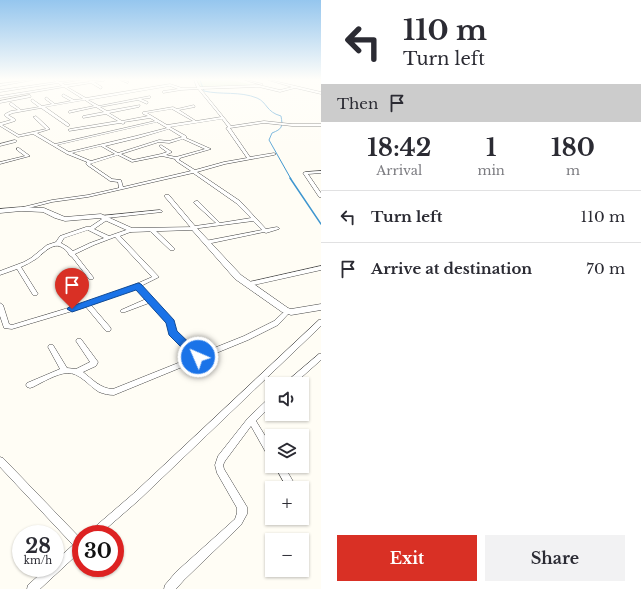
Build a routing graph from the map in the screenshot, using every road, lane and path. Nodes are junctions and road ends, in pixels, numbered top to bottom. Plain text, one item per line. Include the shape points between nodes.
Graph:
1 (16, 107) edge
2 (39, 107) edge
3 (42, 107) edge
4 (95, 107) edge
5 (99, 107) edge
6 (131, 107) edge
7 (187, 107) edge
8 (215, 107) edge
9 (176, 110) junction
10 (21, 111) junction
11 (70, 112) dead end
12 (107, 112) junction
13 (35, 117) dead end
14 (84, 117) dead end
15 (150, 117) junction
16 (223, 118) junction
17 (157, 121) junction
18 (196, 122) junction
19 (123, 123) junction
20 (0, 125) edge
21 (68, 125) dead end
22 (321, 125) edge
23 (230, 126) junction
24 (167, 127) junction
25 (70, 130) dead end
26 (34, 133) junction
27 (184, 138) junction
28 (15, 141) dead end
29 (0, 144) edge
30 (53, 144) junction
31 (101, 144) junction
32 (161, 146) dead end
33 (18, 149) dead end
34 (68, 152) junction
35 (117, 154) junction
36 (274, 154) dead end
37 (162, 155) junction
38 (177, 158) junction
39 (249, 158) junction
40 (90, 162) junction
41 (0, 163) edge
42 (193, 171) junction
43 (321, 172) edge
44 (121, 188) junction
45 (321, 195) edge
46 (167, 196) dead end
47 (196, 202) dead end
48 (21, 209) junction
49 (0, 211) edge
50 (160, 211) dead end
51 (103, 217) junction
52 (255, 219) junction
53 (219, 224) junction
54 (194, 228) junction
55 (277, 228) dead end
56 (90, 229) junction
57 (131, 230) junction
58 (152, 230) junction
59 (266, 230) junction
60 (116, 235) junction
61 (110, 238) junction
62 (207, 242) junction
63 (58, 244) junction
64 (172, 249) dead end
65 (71, 254) junction
66 (18, 266) junction
67 (321, 268) edge
68 (0, 273) edge
69 (91, 278) dead end
70 (249, 284) junction
71 (138, 286) junction
72 (35, 294) dead end
73 (150, 300) junction
74 (87, 304) junction
75 (0, 305) edge
76 (321, 309) edge
77 (123, 311) dead end
78 (288, 311) junction
79 (321, 322) edge
80 (108, 329) dead end
81 (78, 340) dead end
82 (51, 347) dead end
83 (321, 356) edge
84 (198, 357) junction
85 (65, 371) junction
86 (76, 372) junction
87 (297, 377) edge
88 (30, 385) dead end
89 (265, 407) edge
90 (251, 420) junction
91 (265, 443) edge
92 (0, 461) edge
93 (103, 525) edge
94 (72, 537) edge
95 (72, 552) edge
96 (32, 589) edge
97 (169, 589) edge

1 - 10 street
2 - 10 street
3 - 21 street
4 - 11 street
5 - 12 street
6 - 12 street
7 - 9 street
8 - 16 street
9 - 15 street via 172,108 144,113
9 - 18 street
10 - 20 street via 7,114 6,116 14,120
12 - 14 street
12 - 19 street
13 - 26 street via 48,129
15 - 17 street
15 - 19 street
16 - 18 street
16 - 23 street
17 - 24 street
17 - 30 street
18 - 24 street
19 - 25 street
20 - 26 street via 18,136
22 - 23 street via 264,122
23 - 39 street via 228,128
24 - 27 street
24 - 31 street via 138,137
26 - 30 street
27 - 35 street via 169,142 159,141
27 - 38 street via 209,150
28 - 29 street
30 - 34 street
31 - 34 street
31 - 35 street
32 - 37 street via 170,152
33 - 41 street via 28,156
34 - 40 street
35 - 37 street via 132,161
35 - 40 street
36 - 39 street
37 - 38 street
38 - 42 street
39 - 42 street
40 - 44 street via 88,164 111,180 120,181
42 - 44 street
42 - 52 street via 238,202
43 - 45 street via 305,173
44 - 48 street
46 - 54 street
47 - 53 street
48 - 49 street
48 - 51 street via 44,210 61,218
50 - 51 street
51 - 56 street via 105,219
51 - 57 street
52 - 53 street
52 - 59 street
53 - 54 street
54 - 58 street
54 - 62 street
55 - 59 street
56 - 61 street
56 - 63 street via 64,235
57 - 58 street
57 - 60 street
58 - 64 street
59 - 62 street
60 - 61 street
60 - 71 street via 156,278
61 - 65 street
62 - 70 street via 238,277
63 - 65 street
63 - 66 street
65 - 69 street
66 - 68 street
66 - 72 street
67 - 70 street
70 - 78 street
71 - 73 street
71 - 74 street
73 - 77 street
73 - 84 street via 170,322 173,332
74 - 75 street via 12,327 6,326
74 - 80 street
76 - 78 street
78 - 84 street via 276,324
79 - 93 street
81 - 86 street via 94,362
82 - 85 street
83 - 87 street
84 - 86 street via 109,393
85 - 86 street
85 - 88 street
89 - 90 street
90 - 91 street
90 - 97 street via 219,465 242,507 242,514 238,522
92 - 94 street
95 - 96 street

